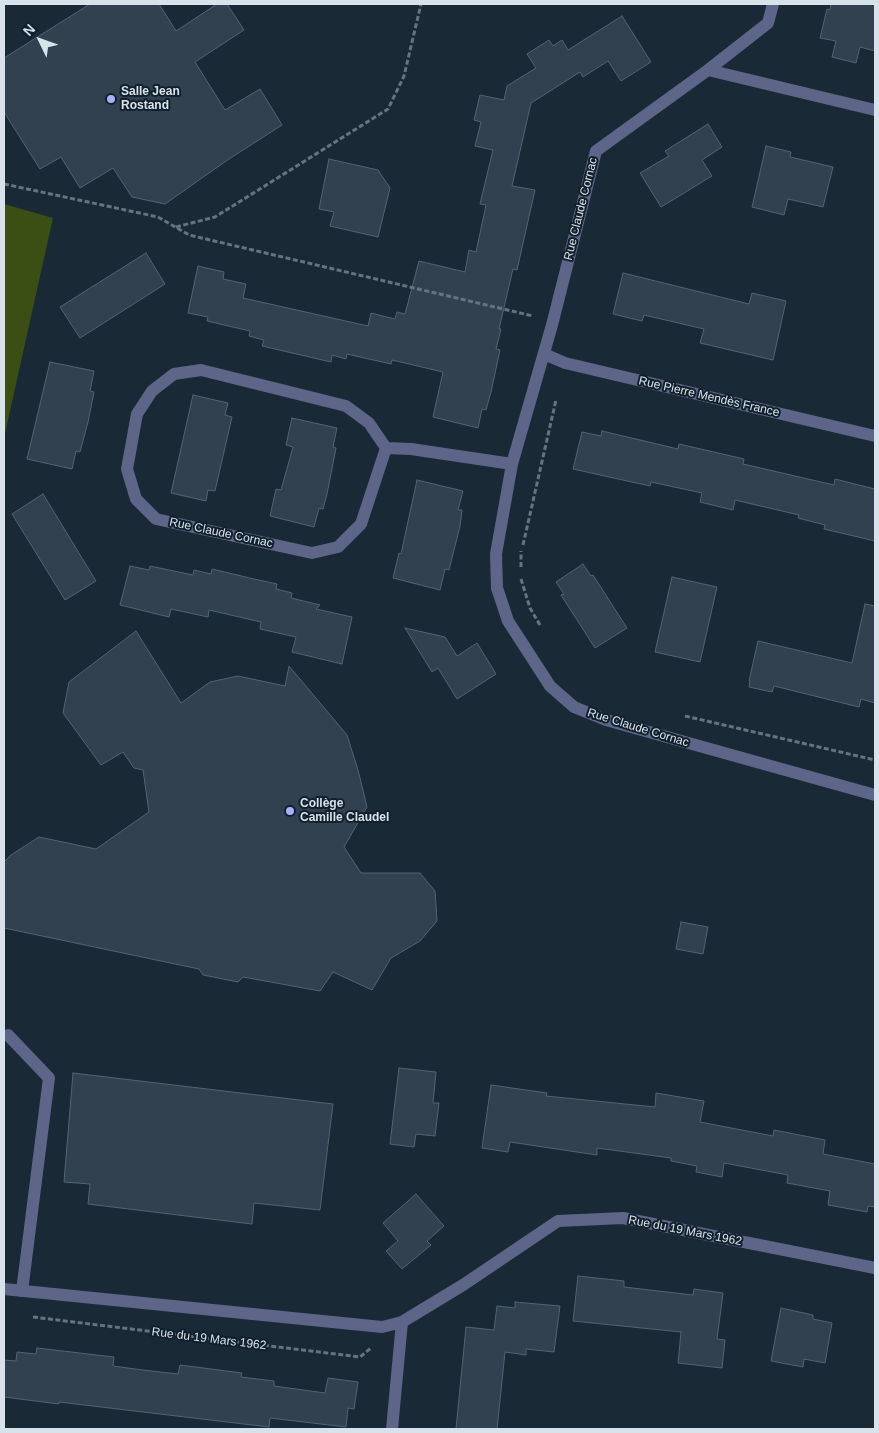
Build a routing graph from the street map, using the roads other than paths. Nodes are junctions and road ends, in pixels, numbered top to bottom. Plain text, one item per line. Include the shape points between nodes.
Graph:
1 (773, 4) edge
2 (708, 70) junction
3 (875, 110) edge
4 (544, 354) junction
5 (875, 436) edge
6 (386, 448) junction
7 (512, 464) junction
8 (875, 795) edge
9 (8, 1035) dead end
10 (875, 1268) edge
11 (4, 1289) edge
12 (22, 1291) junction
13 (402, 1322) junction
14 (392, 1429) edge

1 - 2 street, Rue Claude Cornac via 768,22
2 - 3 street
2 - 4 street, Rue Claude Cornac via 596,151
4 - 5 street, Rue Pierre Mendès France via 565,363
4 - 7 street, Rue Claude Cornac
6 - 6 street, Rue Claude Cornac via 370,423 346,406 201,370 174,374 152,391 137,414 127,469 136,499 156,519 312,553 338,547 361,524
6 - 7 street
7 - 8 street, Rue Claude Cornac via 496,554 497,588 508,622 550,686 574,707 606,720
9 - 12 street via 50,1078
10 - 13 street, Rue du 19 Mars 1962 via 623,1218 558,1221
11 - 12 street, Rue du 19 Mars 1962
12 - 13 street, Rue du 19 Mars 1962 via 382,1327
13 - 14 street

